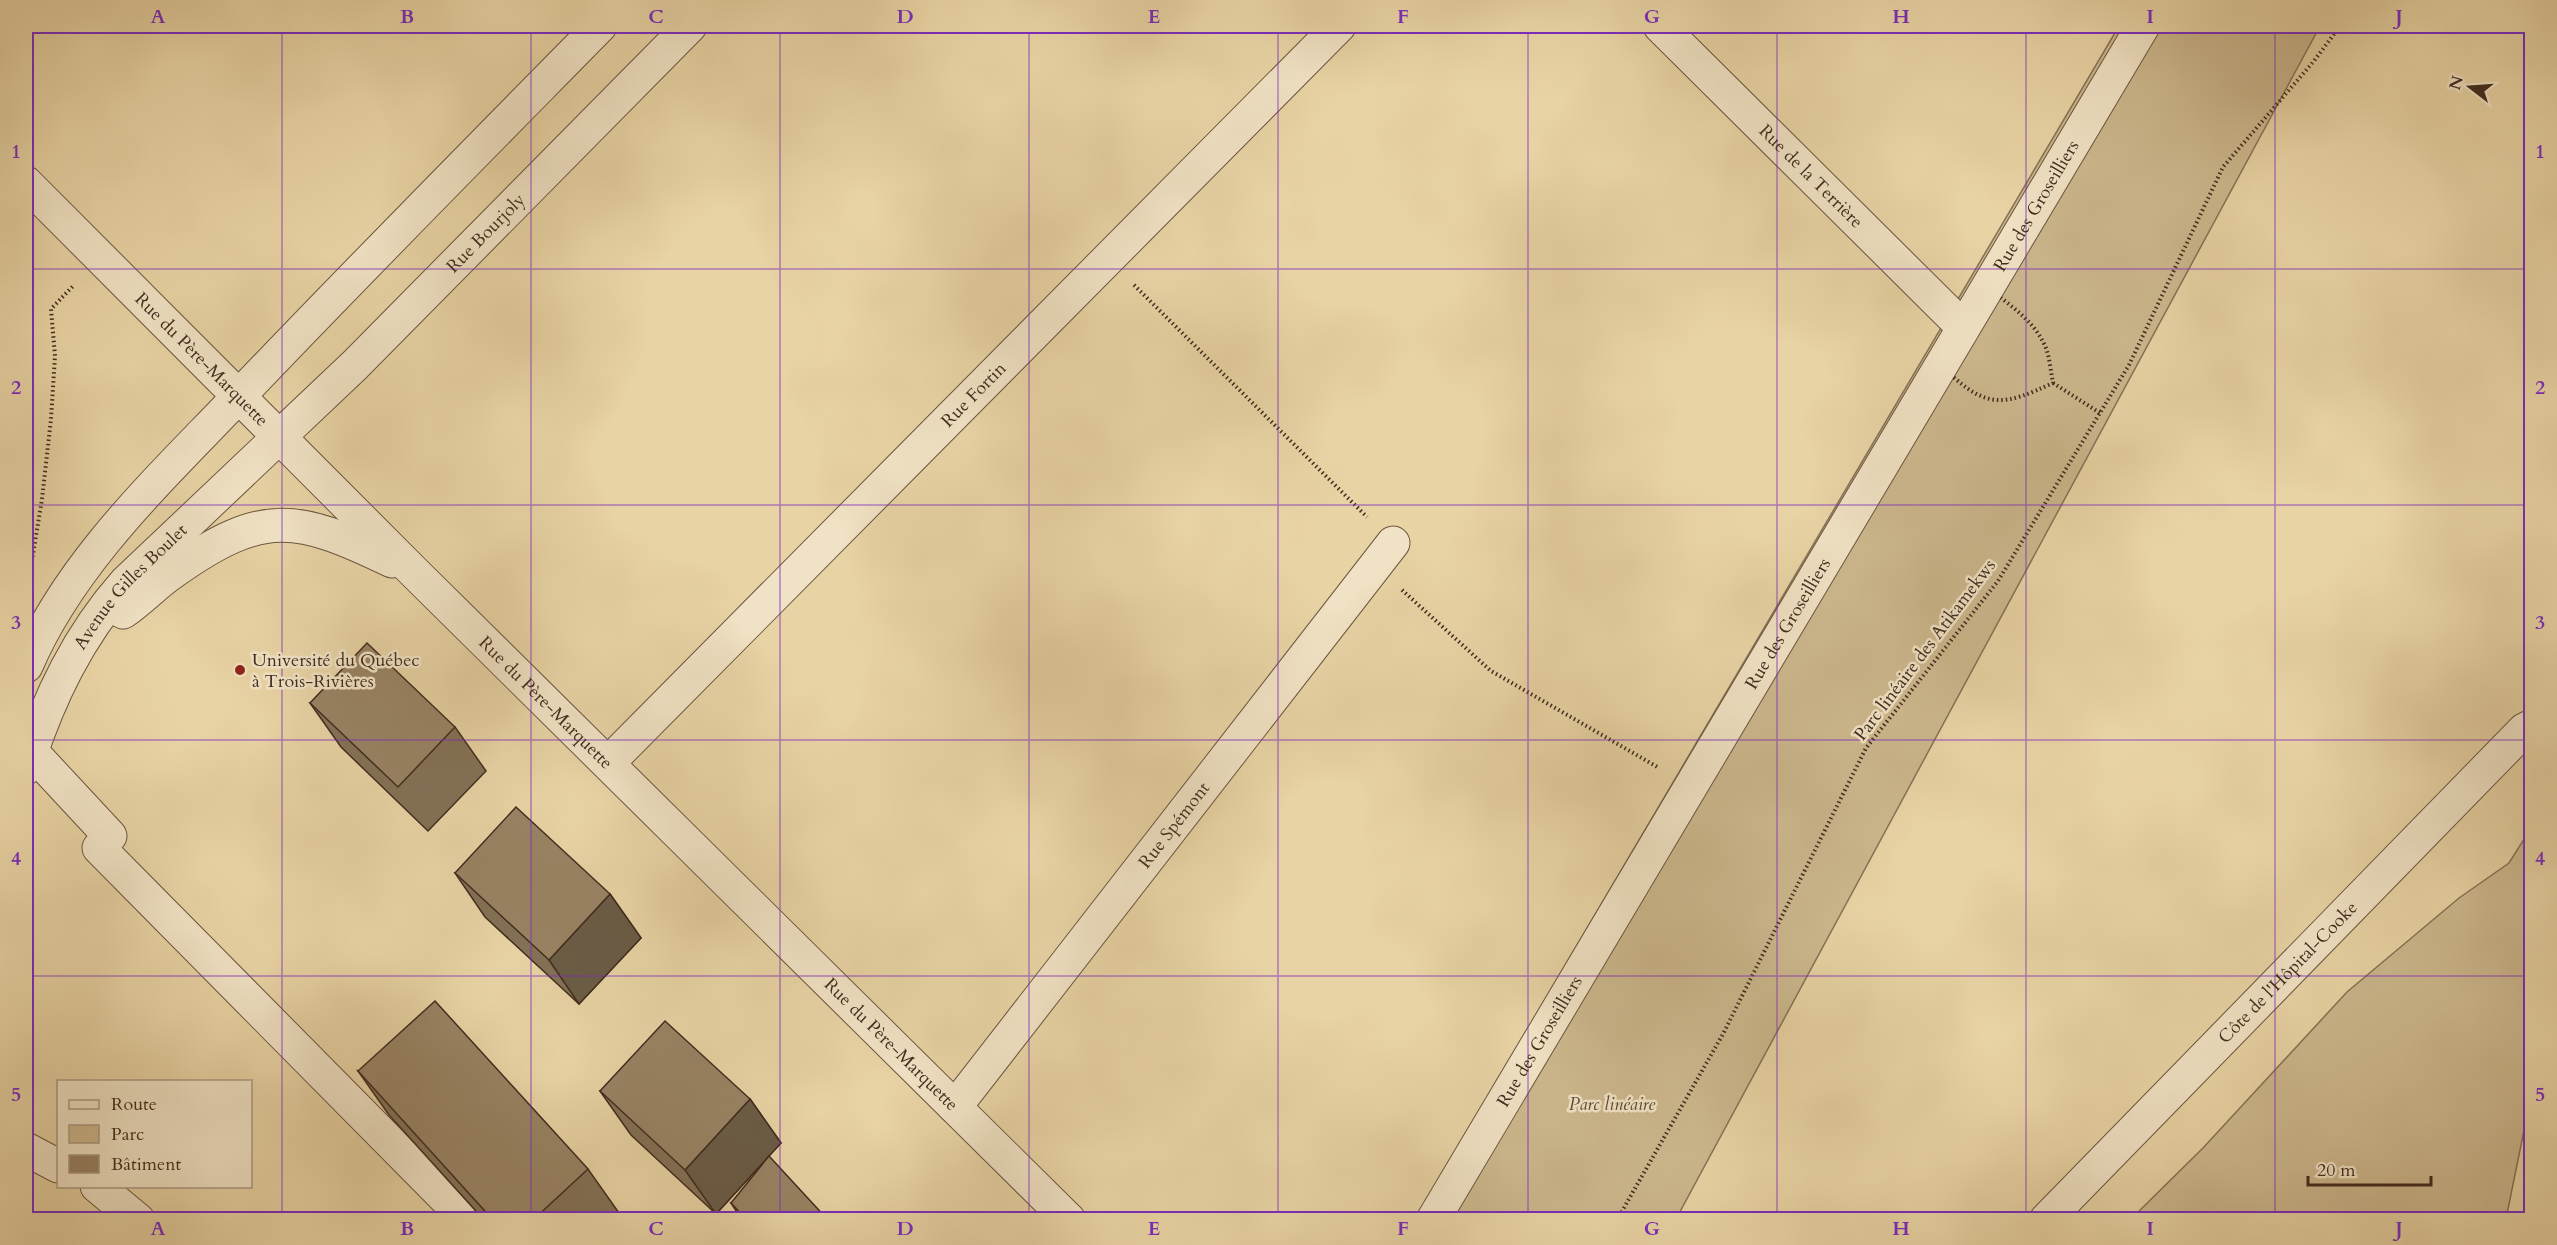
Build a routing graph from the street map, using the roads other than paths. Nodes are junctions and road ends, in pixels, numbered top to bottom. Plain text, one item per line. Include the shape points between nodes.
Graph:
1 (600, 26) edge
2 (690, 26) edge
3 (1339, 26) edge
4 (1660, 26) edge
5 (2143, 26) edge
6 (26, 183) edge
7 (1963, 327) junction
8 (238, 396) junction
9 (279, 437) junction
10 (1394, 543) road end
11 (413, 571) junction
12 (84, 638) junction
13 (26, 666) edge
14 (2532, 726) edge
15 (28, 759) edge
16 (608, 763) junction
17 (955, 1107) junction
18 (26, 1149) edge
19 (57, 1165) edge
20 (99, 1188) edge
21 (138, 1220) edge
22 (467, 1220) edge
23 (1069, 1220) edge
24 (1433, 1220) edge
25 (2046, 1220) edge

1 - 8 street
2 - 9 street, Rue Bourjoly
3 - 16 street, Rue Fortin
4 - 7 street, Rue de la Terrière
5 - 7 street, Rue des Groseilliers
6 - 8 street, Rue du Père-Marquette
7 - 24 street, Rue des Groseilliers
8 - 9 street, Rue du Père-Marquette
8 - 13 street via 102,545 66,591
9 - 11 street, Rue du Père-Marquette
9 - 12 street, Avenue Gilles Boulet via 126,582
10 - 17 street, Rue Spémont
11 - 12 street via 324,531 294,524 267,526 236,535 196,557
11 - 16 street, Rue du Père-Marquette
12 - 15 street, Avenue Gilles Boulet via 48,704
14 - 25 street, Côte de l'Hôpital-Cooke
15 - 22 street
16 - 17 street, Rue du Père-Marquette
17 - 23 street, Rue du Père-Marquette
18 - 19 street
20 - 21 street

